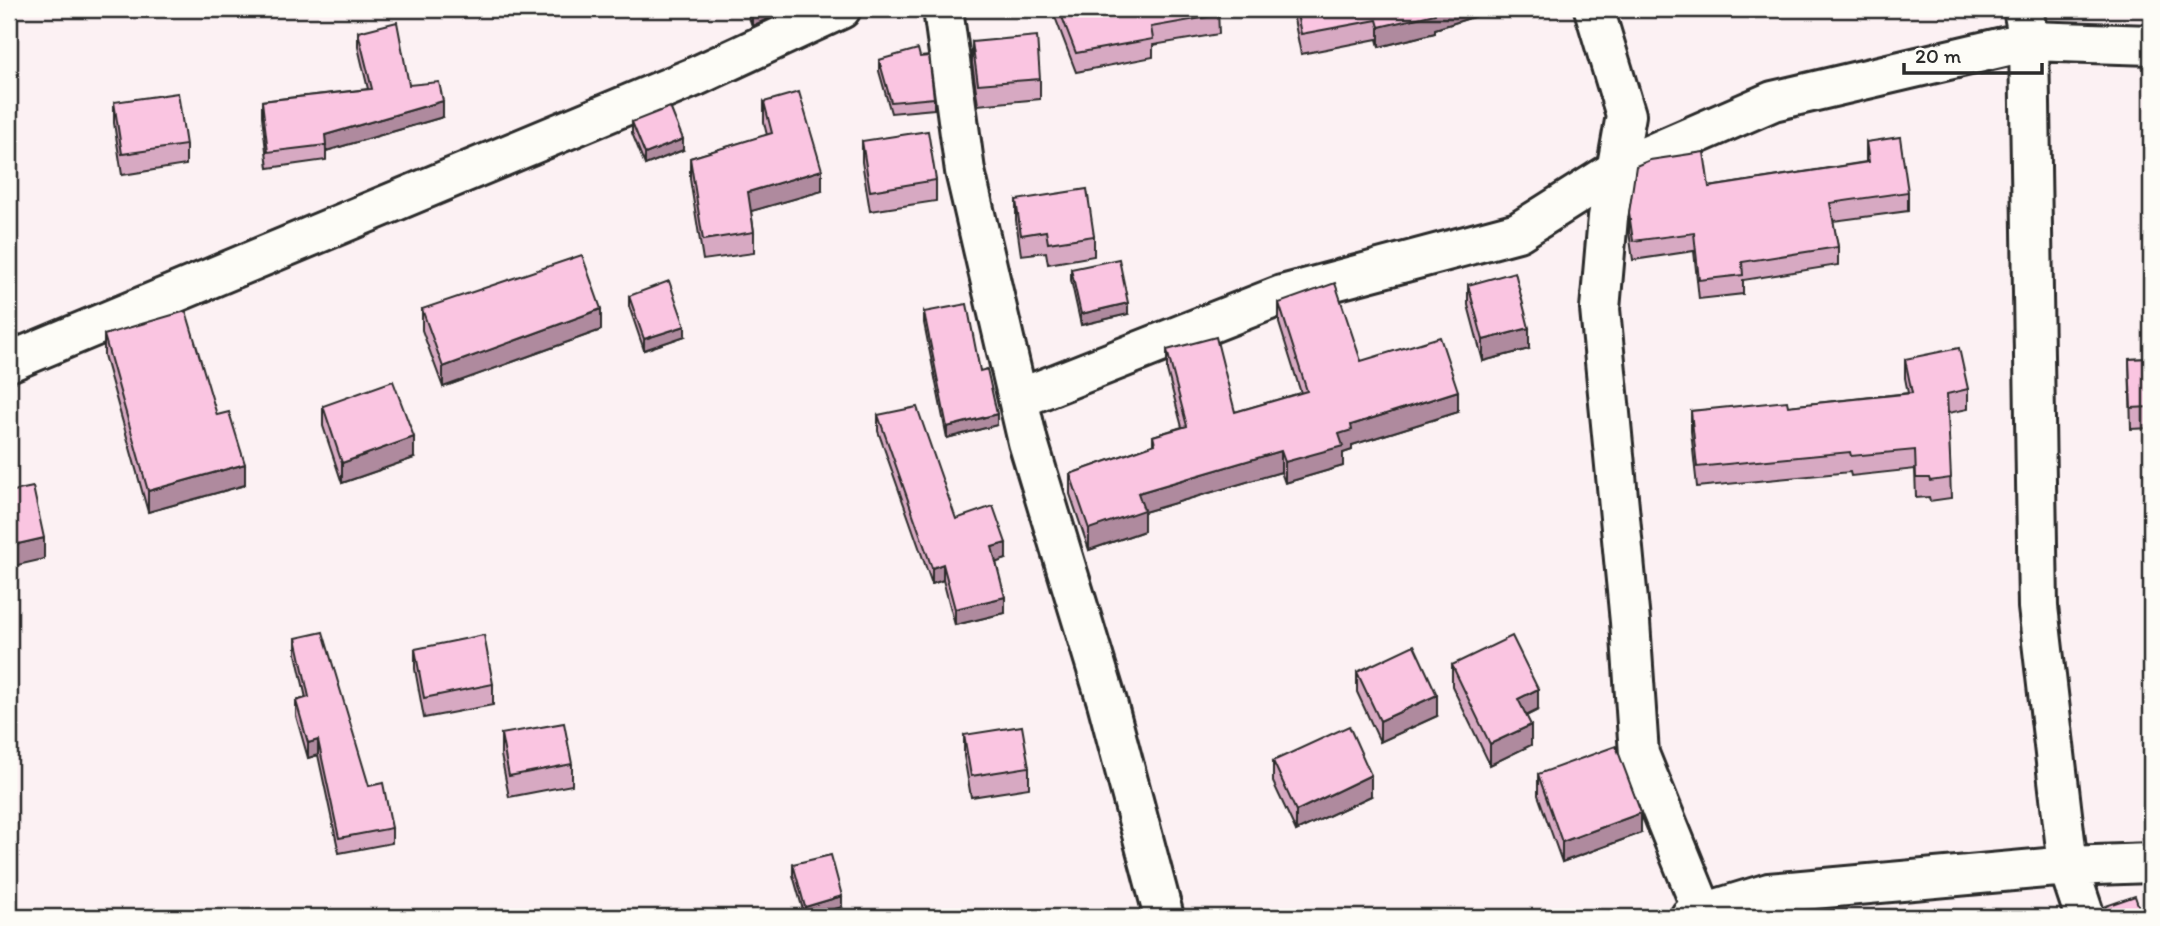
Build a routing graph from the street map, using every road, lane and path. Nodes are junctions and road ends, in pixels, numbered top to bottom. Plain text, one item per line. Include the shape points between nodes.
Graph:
1 (841, 9) edge
2 (943, 9) edge
3 (1594, 9) edge
4 (2026, 25) edge
5 (2151, 45) edge
6 (1619, 167) junction
7 (9, 362) edge
8 (1018, 399) junction
9 (2151, 863) edge
10 (2068, 866) junction
11 (1699, 916) edge
12 (1164, 917) edge
13 (2085, 917) edge

1 - 7 street via 694,77
2 - 8 street via 965,170
3 - 6 street via 1626,115
4 - 5 street
4 - 6 street via 1773,101
4 - 10 street via 2038,607
6 - 8 street via 1518,232 1282,295
6 - 11 street via 1608,216 1600,309 1639,754
8 - 12 street
9 - 10 street
10 - 11 street via 1769,893
10 - 13 street

